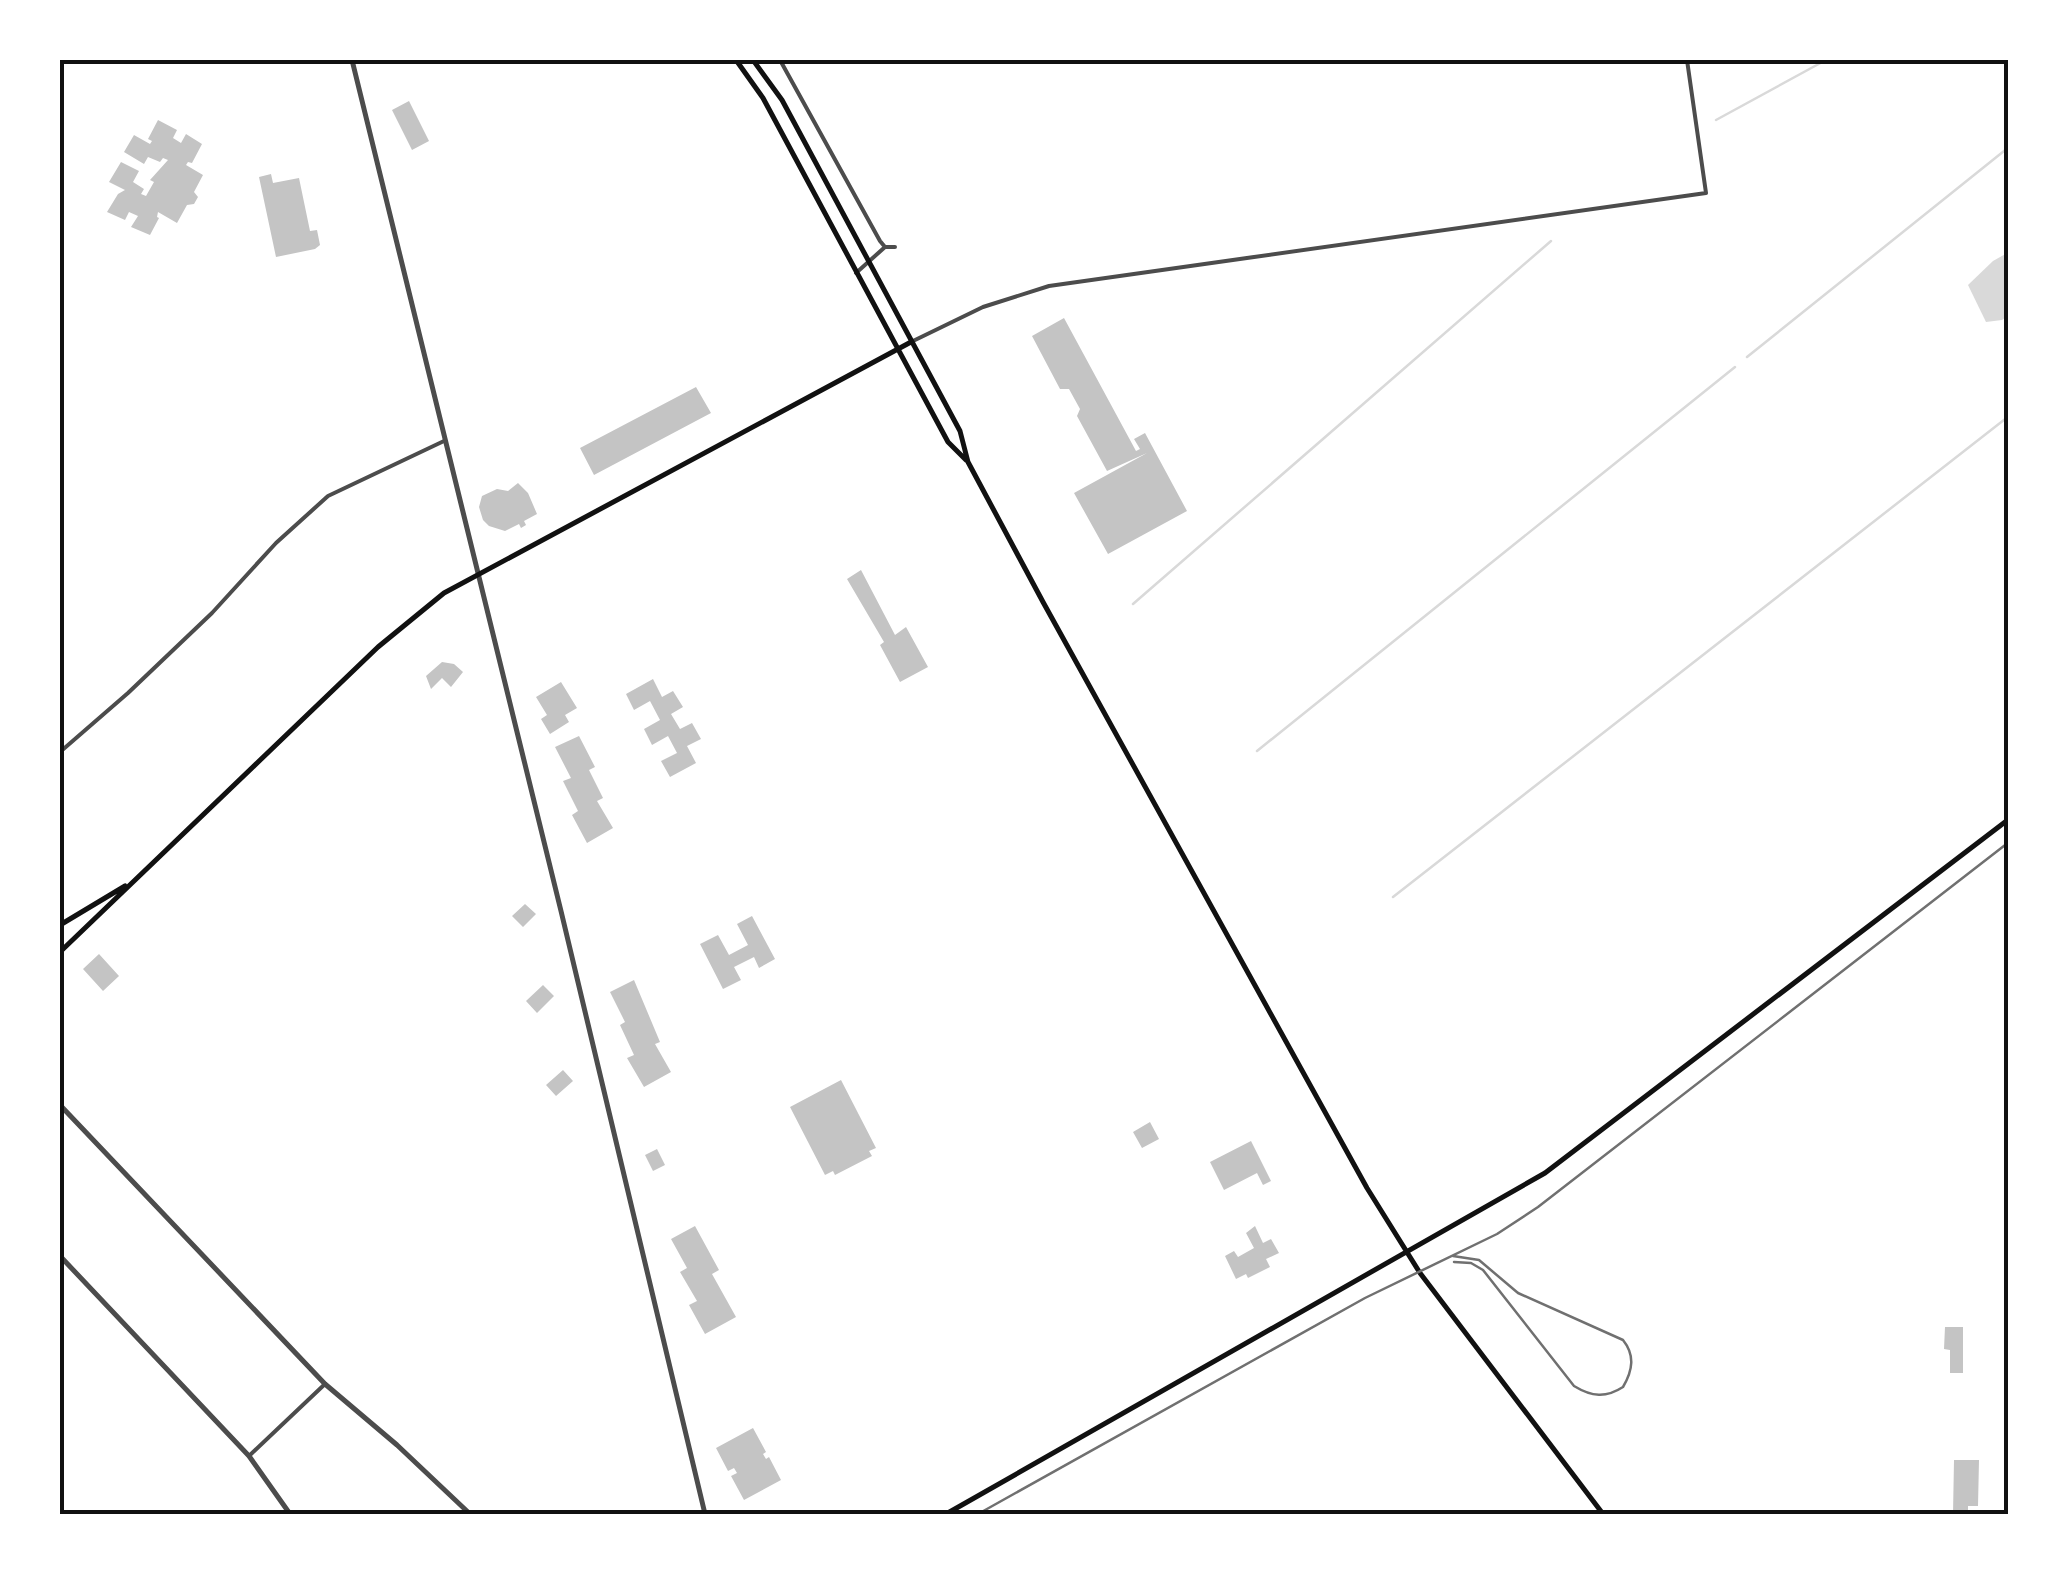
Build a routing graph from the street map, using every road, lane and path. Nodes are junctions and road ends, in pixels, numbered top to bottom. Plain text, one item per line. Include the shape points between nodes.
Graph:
1 (352, 60) edge
2 (736, 60) edge
3 (753, 60) edge
4 (780, 60) edge
5 (1687, 60) edge
6 (885, 247) junction
7 (895, 247) dead end
8 (869, 264) junction
9 (856, 273) junction
10 (911, 342) junction
11 (897, 350) junction
12 (446, 440) junction
13 (968, 462) junction
14 (478, 573) junction
15 (60, 752) edge
16 (2009, 819) edge
17 (132, 882) junction
18 (60, 925) edge
19 (60, 952) edge
20 (60, 1105) edge
21 (1407, 1250) junction
22 (60, 1256) edge
23 (325, 1384) junction
24 (249, 1456) junction
25 (290, 1514) edge
26 (470, 1514) edge
27 (705, 1514) edge
28 (946, 1514) edge
29 (1603, 1514) edge

1 - 12 street
2 - 9 main road
3 - 8 main road via 782,100
4 - 6 street
5 - 10 street via 1706,193 1049,286 983,307
6 - 7 street
6 - 8 street
8 - 9 street
8 - 10 main road
9 - 11 main road
10 - 11 main road
10 - 13 main road via 964,438
11 - 13 main road via 948,442
11 - 14 main road
12 - 14 street
12 - 15 street via 328,496
13 - 21 main road via 1308,1084
14 - 17 main road via 378,647
14 - 27 street
16 - 21 main road via 1546,1174
17 - 18 main road
17 - 19 main road
20 - 23 street
21 - 28 main road
21 - 29 main road
22 - 24 street
23 - 24 street
23 - 26 street
24 - 25 street

